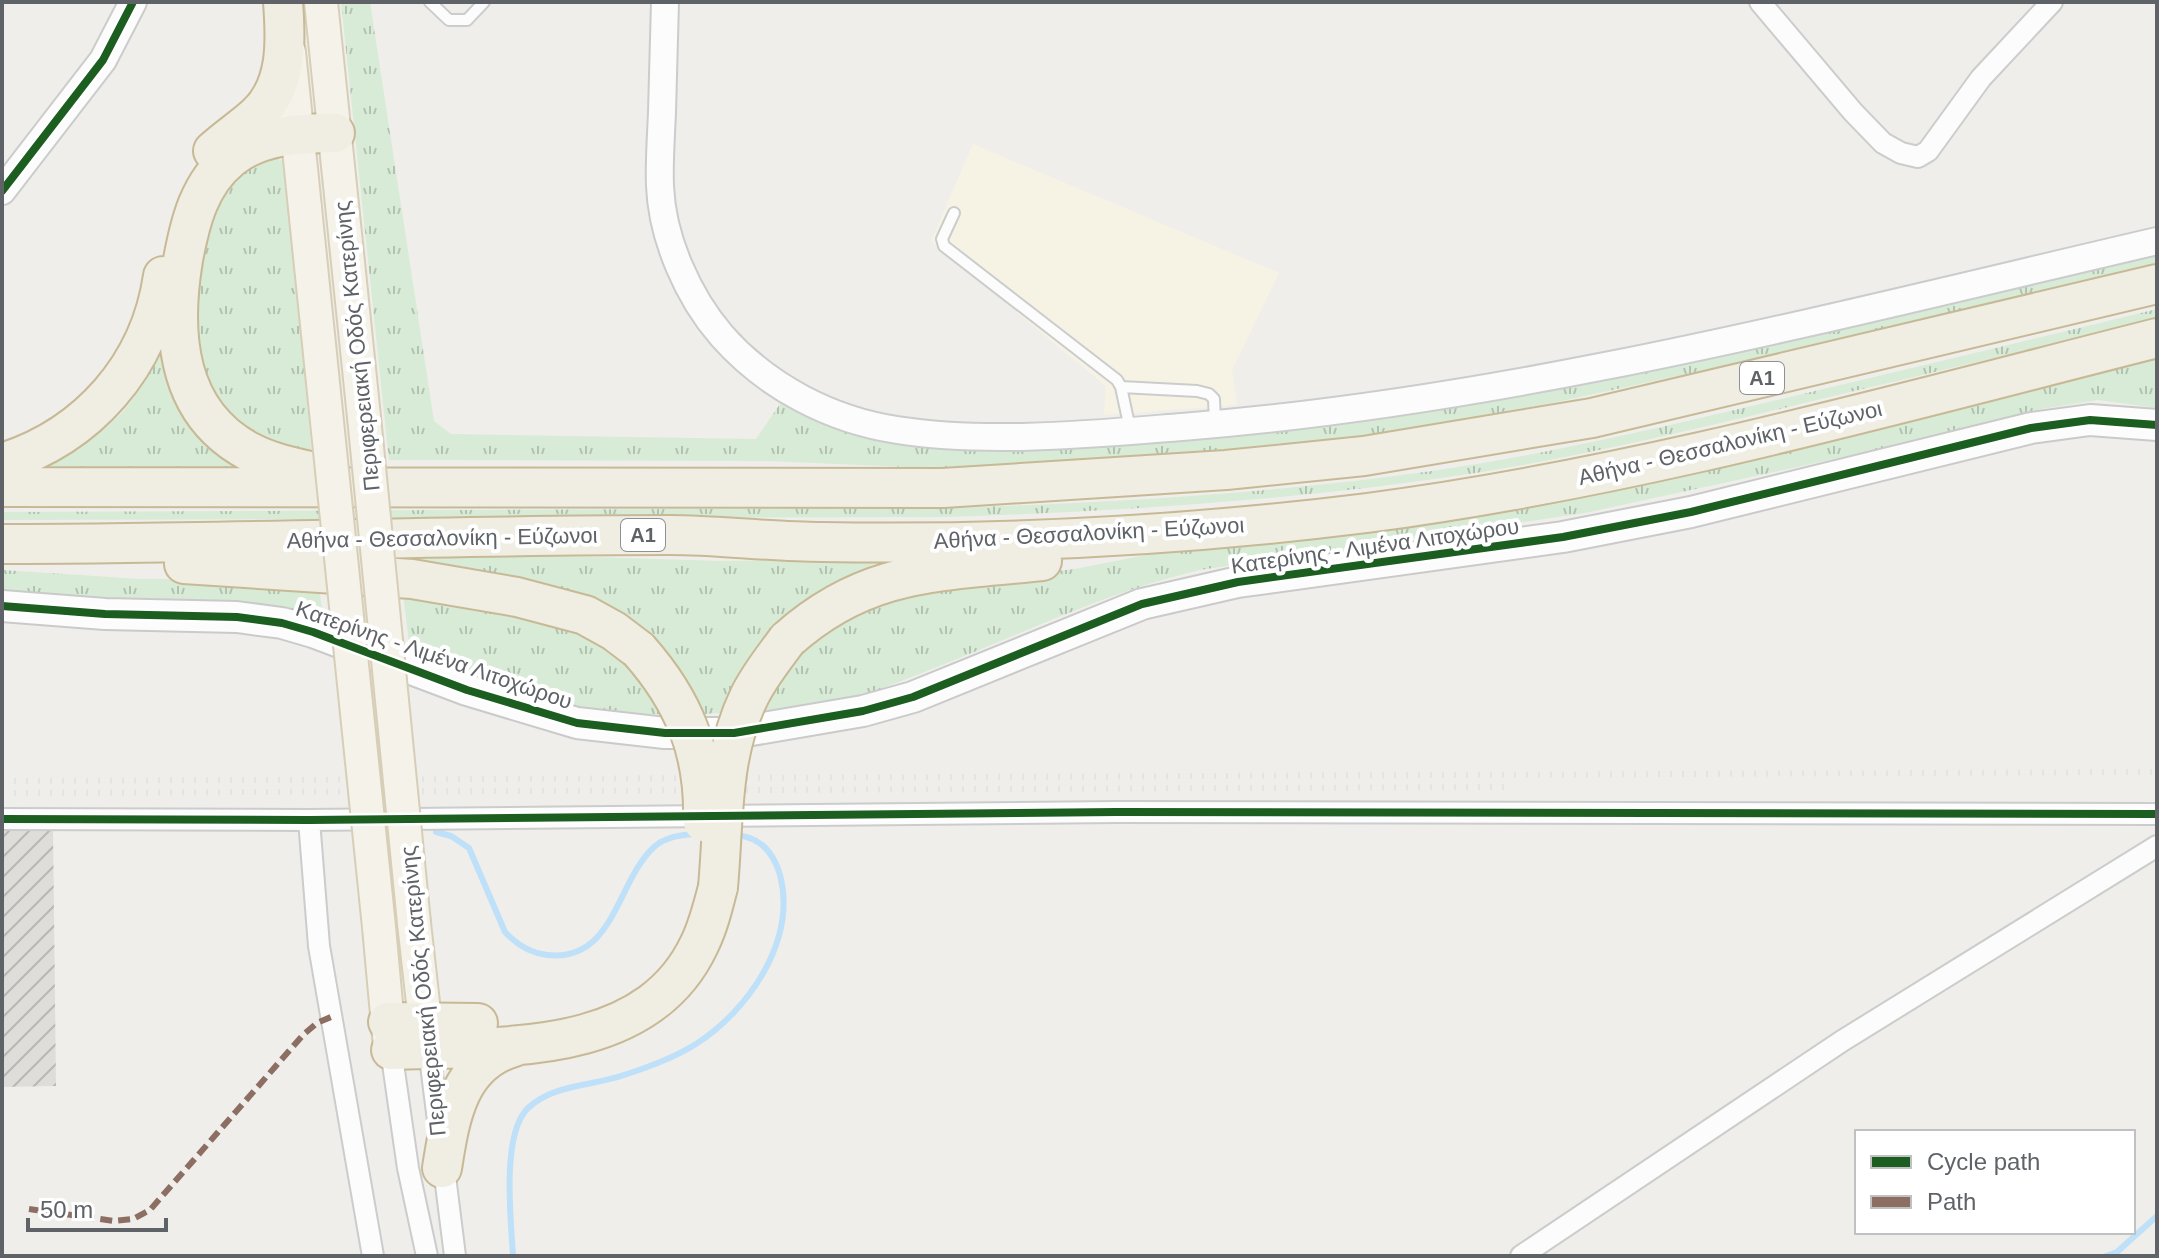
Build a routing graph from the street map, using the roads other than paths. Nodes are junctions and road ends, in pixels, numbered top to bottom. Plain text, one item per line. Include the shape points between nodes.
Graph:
1 (133, 2) edge
2 (283, 2) edge
3 (321, 2) edge
4 (430, 2) edge
5 (484, 2) edge
6 (665, 2) edge
7 (1760, 2) edge
8 (2052, 2) edge
9 (296, 122) junction
10 (334, 122) junction
11 (239, 128) junction
12 (2, 191) edge
13 (954, 213) dead end
14 (2157, 241) edge
15 (2157, 284) edge
16 (2157, 338) edge
17 (1121, 387) junction
18 (1215, 424) junction
19 (2157, 425) edge
20 (1130, 431) junction
21 (2, 463) edge
22 (409, 486) junction
23 (2, 487) edge
24 (1233, 526) junction
25 (2, 544) edge
26 (53, 544) junction
27 (2, 606) edge
28 (2157, 814) edge
29 (2, 819) edge
30 (309, 820) junction
31 (2157, 846) edge
32 (708, 885) junction
33 (427, 1035) junction
34 (389, 1036) junction
35 (532, 1043) junction
36 (442, 1168) junction
37 (373, 1256) edge
38 (427, 1256) edge
39 (455, 1256) edge
40 (1521, 1256) edge

1 - 12 street via 103,60
2 - 9 main road, Περιφερειακή Οδός Κατερίνης
2 - 11 highway via 280,79 257,115
3 - 10 main road, Περιφερειακή Οδός Κατερίνης
4 - 5 lane via 449,20 467,20
6 - 20 street via 660,188 668,237 703,310 744,357 799,397 897,430 948,435
7 - 8 street via 1883,143 1918,157 1934,144 1981,78
9 - 10 highway
9 - 11 highway via 258,118
9 - 22 highway via 234,156 200,196 176,318 184,374 211,420 250,452 308,470
9 - 34 main road, Περιφερειακή Οδός Κατερίνης, bridge
10 - 33 main road, Περιφερειακή Οδός Κατερίνης, bridge
11 - 21 highway via 202,163 185,189 156,313 121,382 61,437
13 - 17 lane via 944,246
14 - 18 street via 1843,316 1589,369
15 - 22 highway, Α1 via 1592,418 1364,456 943,488
16 - 24 highway, Αθήνα - Θεσσαλονίκη - Εύζωνοι / Α1 via 1606,473 1382,511
17 - 18 lane via 1209,394
17 - 20 lane
18 - 20 street
19 - 27 main road, Κατερίνης - Λιμένα Λιτοχώρου via 2090,420 2031,428 1691,512 1563,537 1238,582 1142,604 913,697 734,733 665,733 577,723 467,690 282,623
22 - 23 highway, Α1
24 - 26 highway, Αθήνα - Θεσσαλονίκη - Εύζωνοι / Α1 via 949,541 618,535
24 - 32 highway, bridge via 1170,545 892,579 826,608 787,640 749,697 727,767
25 - 26 highway, Αθήνα - Θεσσαλονίκη - Εύζωνοι / Α1
26 - 32 highway, bridge via 145,561 412,579 585,615 639,650 662,676 688,725 702,785
28 - 30 street via 1117,812
29 - 30 street
30 - 37 street via 319,946
31 - 40 street via 1842,1041
32 - 33 highway via 666,960 620,1001 565,1020
32 - 35 highway via 698,948 662,995 632,1017 600,1030
33 - 34 highway
33 - 35 highway
33 - 36 street, Περιφερειακή Οδός Κατερίνης
34 - 38 street
35 - 36 highway via 492,1055 459,1091
36 - 39 street, Περιφερειακή Οδός Κατερίνης

